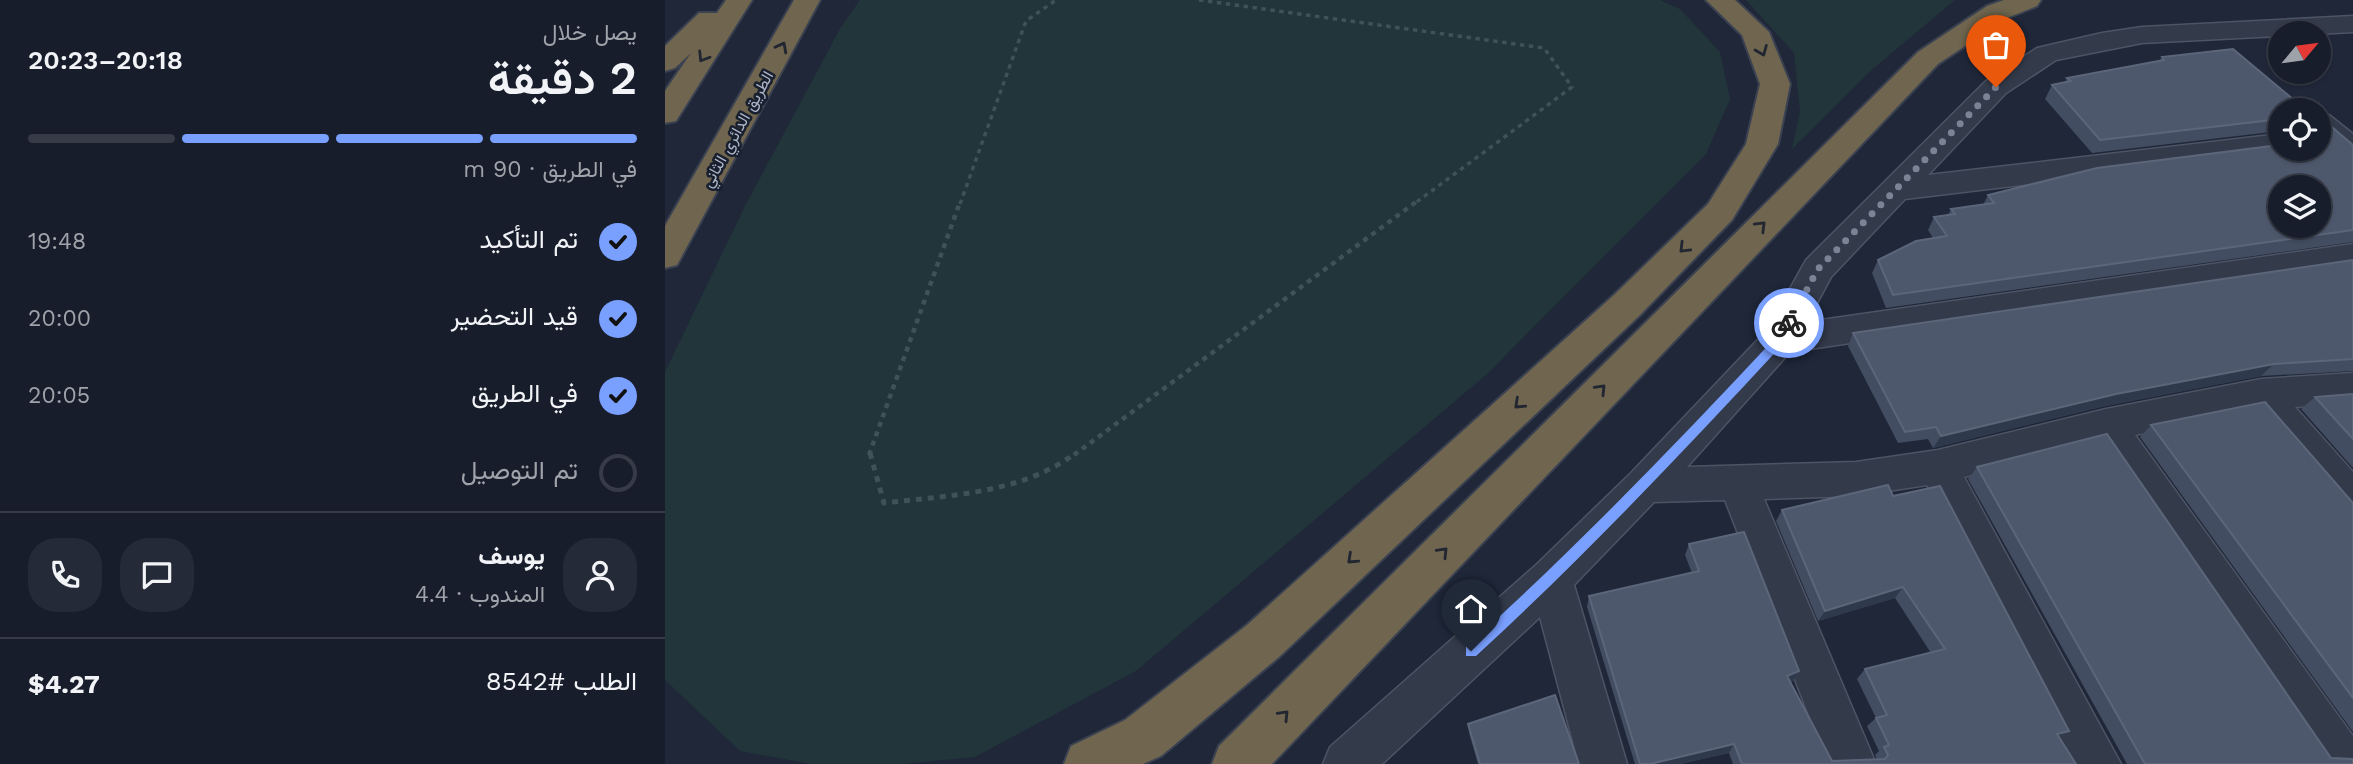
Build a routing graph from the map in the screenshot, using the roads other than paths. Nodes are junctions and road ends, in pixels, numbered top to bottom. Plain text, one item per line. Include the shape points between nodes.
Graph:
1 (728, 0) edge
2 (739, 0) edge
3 (807, 0) edge
4 (1719, 0) edge
5 (2028, 0) edge
6 (2353, 24) edge
7 (2207, 32) junction
8 (2240, 58) edge
9 (665, 62) edge
10 (665, 114) edge
11 (2268, 145) edge
12 (1898, 189) junction
13 (2353, 256) edge
14 (665, 257) edge
15 (1780, 340) junction
16 (2353, 388) edge
17 (2261, 394) junction
18 (2106, 425) junction
19 (1938, 467) junction
20 (1738, 483) junction
21 (1644, 485) junction
22 (2353, 501) edge
23 (1551, 579) junction
24 (1089, 764) edge
25 (1237, 764) edge
26 (1347, 764) edge
27 (1603, 764) edge
28 (1852, 764) edge
29 (2097, 764) edge
30 (2344, 764) edge

1 - 9 highway
2 -> 10 highway
14 -> 3 highway, الطريق الدائري الثاني
4 -> 24 highway via 1755,32 1775,84 1762,144 1720,212 1627,305 1263,641 1143,738
25 -> 5 highway via 1928,58 1997,12
6 - 7 street
7 - 8 street
7 - 12 street via 2142,35 2047,54 1996,87
11 - 12 street
12 - 15 street via 1818,269
13 - 15 street
15 - 21 street
16 - 17 street
17 - 18 street
17 - 22 street
18 - 19 street
18 - 30 street
19 - 20 street via 1856,479
19 - 29 street
20 - 21 street
20 - 28 street
21 - 23 street
23 - 26 street
23 - 27 street

